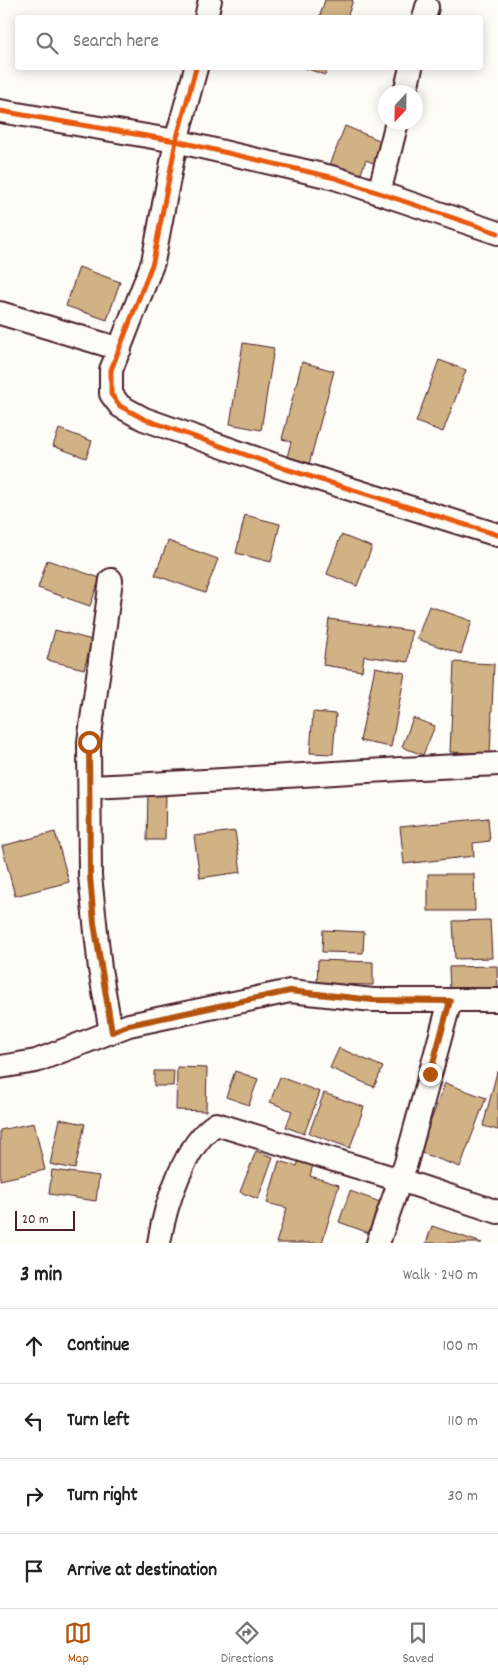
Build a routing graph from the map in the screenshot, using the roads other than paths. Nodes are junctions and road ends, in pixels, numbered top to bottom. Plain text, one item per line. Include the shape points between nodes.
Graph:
1 (210, 0) edge
2 (207, 15) edge
3 (195, 70) edge
4 (411, 70) edge
5 (407, 85) edge
6 (0, 111) edge
7 (395, 130) edge
8 (176, 141) junction
9 (379, 193) junction
10 (498, 233) edge
11 (0, 313) edge
12 (120, 348) junction
13 (498, 535) edge
14 (110, 580) dead end
15 (498, 764) edge
16 (90, 787) junction
17 (498, 1000) edge
18 (450, 1001) junction
19 (112, 1032) junction
20 (0, 1067) edge
21 (400, 1180) junction
22 (498, 1212) edge
23 (159, 1243) edge
24 (378, 1243) edge

1 - 2 street
3 - 8 street
4 - 5 street
6 - 8 street
7 - 9 street
8 - 9 street via 335,178
8 - 12 street via 153,262
9 - 10 street
11 - 12 street
12 - 13 street via 111,370 111,394 120,406 144,420 286,469
14 - 16 street via 89,742
15 - 16 street
16 - 19 street via 90,876 94,923
17 - 18 street
18 - 19 street via 373,1000 290,991 129,1025
18 - 21 street
19 - 20 street via 36,1061
21 - 22 street
21 - 23 street via 216,1124 205,1131 186,1161 163,1217
21 - 24 street

